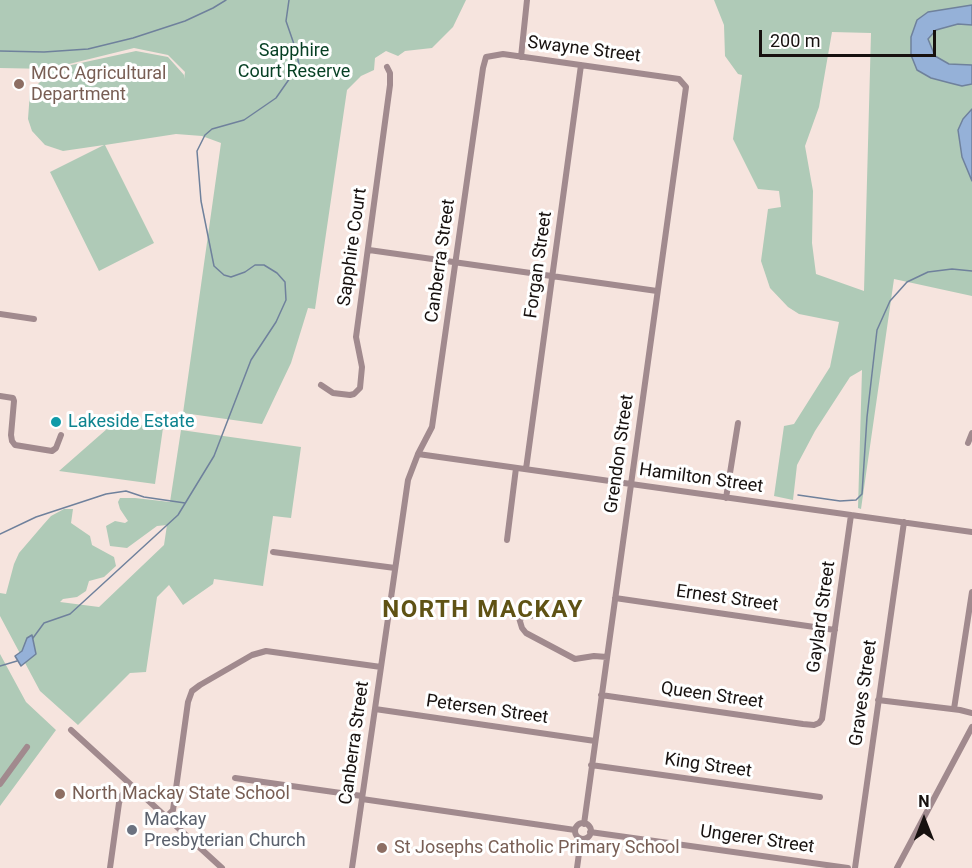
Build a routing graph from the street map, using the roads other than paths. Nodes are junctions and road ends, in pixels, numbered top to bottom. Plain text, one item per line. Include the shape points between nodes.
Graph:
1 (527, 0) edge
2 (521, 57) junction
3 (581, 65) junction
4 (387, 67) dead end
5 (483, 68) joint
6 (686, 87) joint
7 (369, 250) junction
8 (456, 262) junction
9 (553, 276) junction
10 (657, 291) junction
11 (0, 314) edge
12 (34, 319) dead end
13 (321, 385) dead end
14 (0, 396) edge
15 (738, 423) dead end
16 (972, 433) edge
17 (61, 435) dead end
18 (968, 443) dead end
19 (418, 454) junction
20 (516, 468) junction
21 (526, 469) junction
22 (631, 484) junction
23 (726, 498) junction
24 (851, 515) junction
25 (904, 522) junction
26 (972, 532) edge
27 (507, 540) dead end
28 (273, 552) dead end
29 (395, 567) junction
30 (972, 592) edge
31 (615, 598) junction
32 (511, 613) dead end
33 (534, 615) dead end
34 (519, 618) junction
35 (835, 630) junction
36 (607, 657) junction
37 (381, 667) junction
38 (602, 695) junction
39 (879, 700) junction
40 (375, 709) junction
41 (954, 709) junction
42 (972, 713) edge
43 (819, 723) joint
44 (972, 727) edge
45 (70, 729) dead end
46 (595, 741) junction
47 (27, 747) dead end
48 (591, 765) junction
49 (235, 778) dead end
50 (0, 784) edge
51 (131, 785) junction
52 (820, 797) dead end
53 (362, 798) junction
54 (166, 817) junction
55 (584, 824) junction
56 (575, 830) junction
57 (590, 832) junction
58 (581, 839) junction
59 (110, 868) edge
60 (222, 868) edge
61 (352, 868) edge
62 (577, 868) edge
63 (848, 868) edge
64 (855, 868) edge
65 (897, 868) edge

1 - 2 street
2 - 3 street, Swayne Street
2 - 5 street, Swayne Street via 490,55
3 - 6 street, Swayne Street via 672,77
3 - 9 street, Forgan Street
4 - 7 street, Sapphire Court via 390,85
5 - 8 street, Canberra Street
6 - 10 street, Grendon Street
7 - 8 street
7 - 13 street, Sapphire Court via 356,337 362,367 360,388 350,395 333,393
8 - 9 street
8 - 19 street, Canberra Street via 432,427
9 - 10 street
9 - 21 street, Forgan Street
10 - 22 street, Grendon Street
11 - 12 street
14 - 17 street via 13,398 11,435 15,445 52,451
15 - 23 street
16 - 18 street
19 - 20 street, Hamilton Street
19 - 29 street, Canberra Street via 408,480
20 - 21 street, Hamilton Street
20 - 27 street
21 - 22 street, Hamilton Street
22 - 23 street, Hamilton Street
22 - 31 street, Grendon Street
23 - 24 street, Hamilton Street
24 - 25 street, Hamilton Street
24 - 35 street, Gaylard Street
25 - 26 street, Hamilton Street
25 - 39 street, Graves Street
28 - 29 street
29 - 37 street, Canberra Street
30 - 41 street
31 - 35 street, Ernest Street
31 - 36 street, Grendon Street
32 - 34 street
33 - 34 street
34 - 36 street via 526,633 570,658
35 - 43 street, Gaylard Street
36 - 38 street, Grendon Street
37 - 40 street, Canberra Street
37 - 54 street via 266,651 200,684 188,702 173,810
38 - 43 street, Queen Street via 802,724
38 - 46 street, Grendon Street
39 - 41 street
39 - 64 street, Graves Street
40 - 46 street, Petersen Street
40 - 53 street, Canberra Street
41 - 42 street
44 - 65 street
45 - 51 street
46 - 48 street, Grendon Street
47 - 50 street
48 - 52 street, King Street
48 - 55 street, Grendon Street
49 - 53 street
51 - 54 street
51 - 59 street via 119,803
53 - 56 street
53 - 61 street, Canberra Street
54 - 60 street
55 - 56 street
55 - 57 street
56 - 58 street
57 - 58 street
57 - 63 street, Ungerer Street
58 - 62 street

